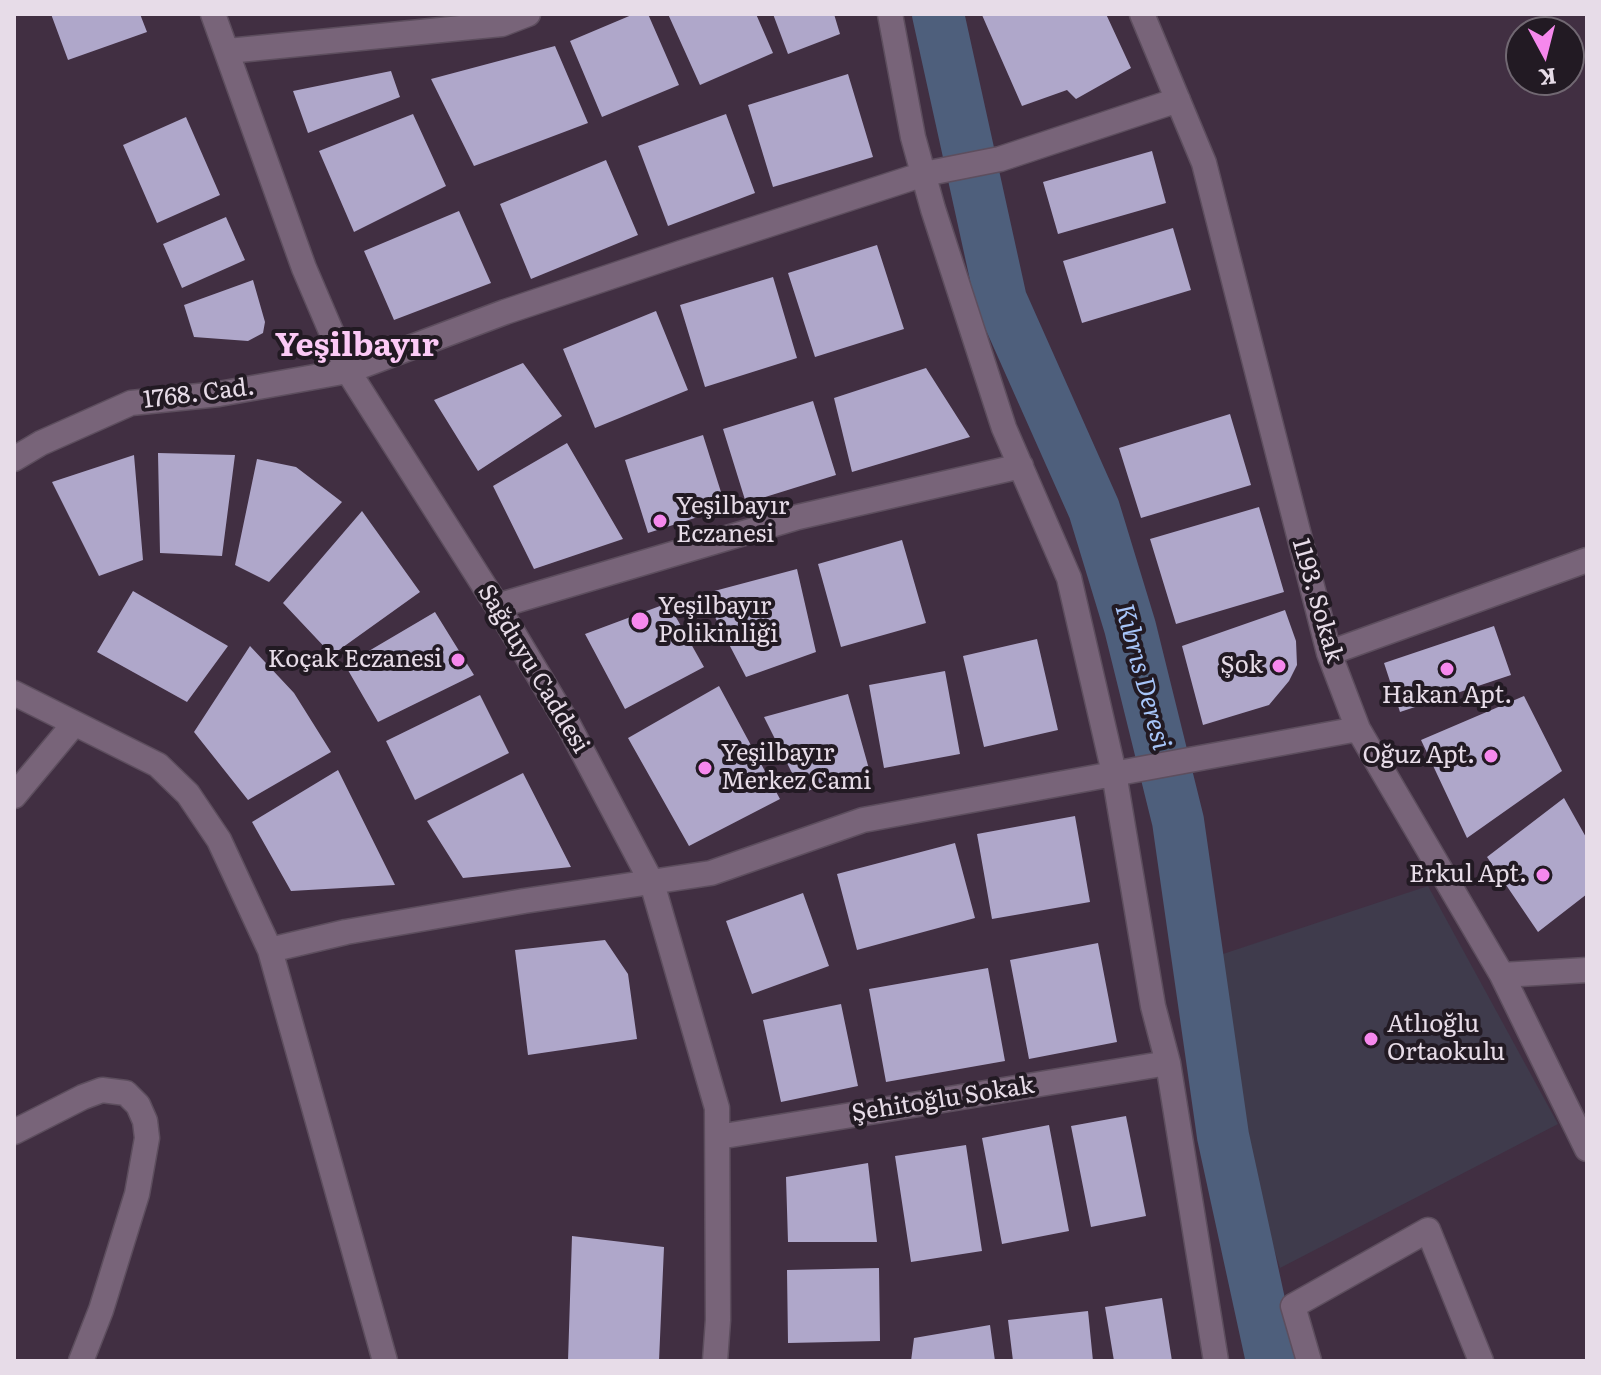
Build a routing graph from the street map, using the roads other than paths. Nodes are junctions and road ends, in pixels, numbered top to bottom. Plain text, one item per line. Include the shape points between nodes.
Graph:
1 (213, 14) edge
2 (528, 14) edge
3 (890, 14) edge
4 (1142, 14) edge
5 (228, 51) junction
6 (1178, 100) junction
7 (927, 174) junction
8 (348, 371) junction
9 (14, 459) edge
10 (1021, 466) junction
11 (1587, 560) edge
12 (497, 606) junction
13 (1329, 653) junction
14 (14, 693) edge
15 (74, 724) junction
16 (1358, 729) junction
17 (1114, 773) junction
18 (14, 796) edge
19 (652, 883) junction
20 (270, 950) junction
21 (1587, 970) edge
22 (1502, 975) junction
23 (1168, 1063) junction
24 (14, 1132) edge
25 (718, 1137) junction
26 (1587, 1149) edge
27 (81, 1361) edge
28 (385, 1361) edge
29 (715, 1361) edge
30 (1216, 1361) edge
31 (1309, 1361) edge
32 (1481, 1361) edge

1 - 5 street, Sağduyu Caddesi
2 - 5 street via 502,24
3 - 7 street via 913,137
4 - 6 street, 1193. Sokak
5 - 8 street, Sağduyu Caddesi via 304,268
6 - 7 street, 1768. Cad. via 1000,159
6 - 13 street, 1193. Sokak via 1204,163
7 - 8 street, 1768. Cad. via 505,312
7 - 10 street via 1004,428
8 - 9 street, 1768. Cad. via 131,403
8 - 12 street, Sağduyu Caddesi
10 - 12 street via 798,517
10 - 17 street via 1069,578
11 - 13 street
12 - 19 street, Sağduyu Caddesi via 569,726
13 - 16 street, 1193. Sokak
14 - 15 street
15 - 18 street
15 - 20 street via 158,765 188,794 219,840
16 - 17 street
16 - 22 street, 1193. Sokak
17 - 19 street via 863,820 711,873
17 - 23 street via 1153,1006
19 - 20 street via 346,932
19 - 25 street, Sağduyu Caddesi via 717,1108
20 - 28 street
21 - 22 street
22 - 26 street, 1193. Sokak
23 - 25 street, Şehitoğlu Sokak
23 - 30 street
24 - 27 street via 102,1090 126,1093 145,1121 137,1194
25 - 29 street, Sağduyu Caddesi
31 - 32 street via 1293,1306 1428,1230

